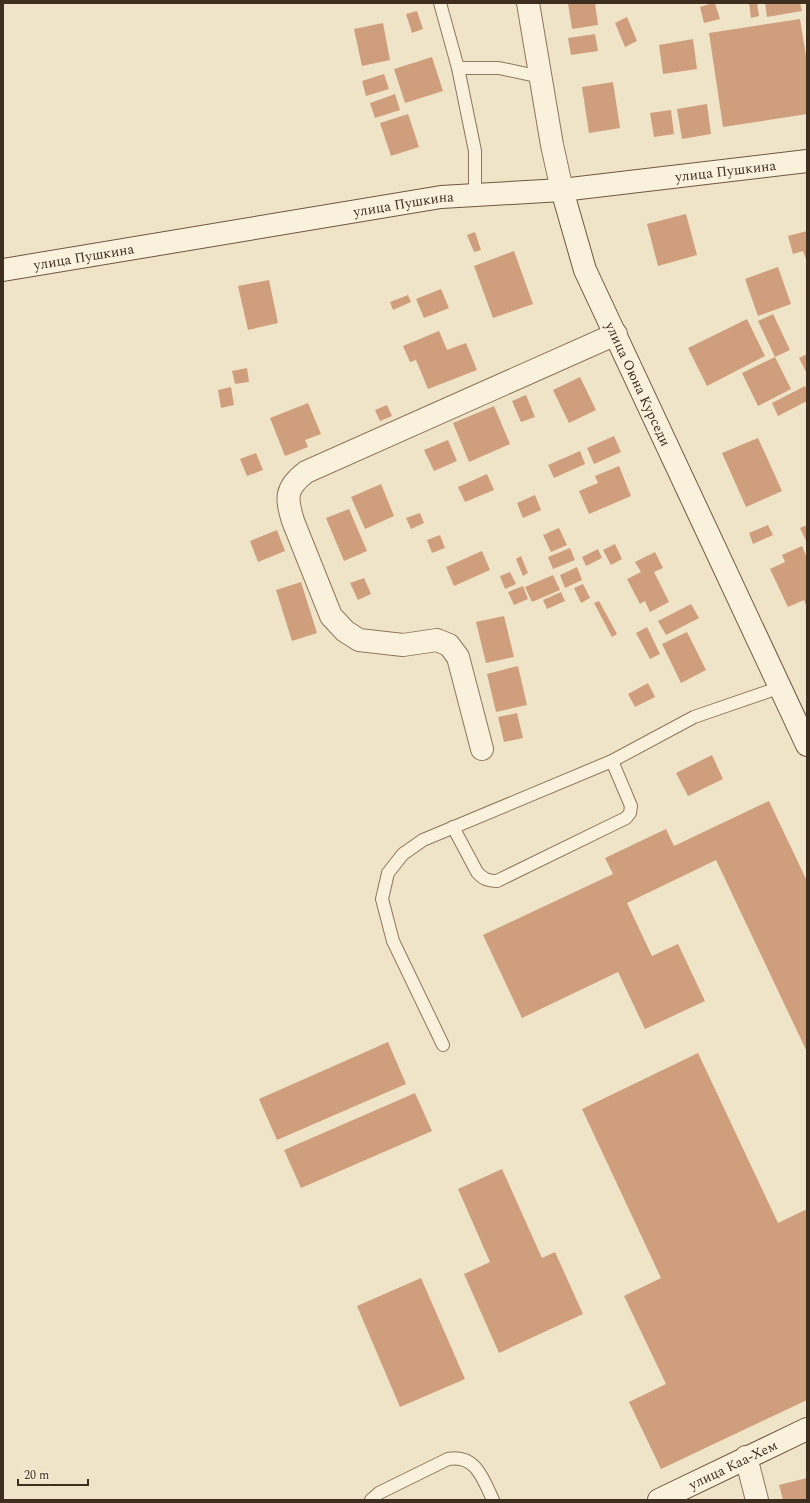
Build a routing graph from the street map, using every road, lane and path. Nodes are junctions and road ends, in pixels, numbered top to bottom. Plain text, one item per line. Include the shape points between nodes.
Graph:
1 (440, 3) edge
2 (528, 3) edge
3 (458, 68) junction
4 (541, 77) junction
5 (807, 162) edge
6 (562, 190) junction
7 (474, 196) junction
8 (3, 270) edge
9 (616, 334) junction
10 (781, 687) junction
11 (807, 745) edge
12 (482, 749) dead end
13 (612, 760) junction
14 (454, 827) junction
15 (443, 1045) dead end
16 (807, 1429) edge
17 (746, 1457) junction
18 (371, 1500) edge
19 (493, 1500) edge
20 (659, 1500) edge
21 (757, 1500) edge

1 - 3 lane
2 - 4 street, улица Оюна Курседи
3 - 4 lane via 499,68
3 - 7 lane via 475,151
4 - 6 street, улица Оюна Курседи
5 - 6 street, улица Пушкина
6 - 7 street, улица Пушкина
6 - 9 street, улица Оюна Курседи via 586,270
7 - 8 street, улица Пушкина via 441,197
9 - 10 street, улица Оюна Курседи
9 - 12 street via 306,472 295,480 288,491 288,506 293,521 331,616 345,631 359,640 403,645 437,640 449,645 458,657
10 - 11 street, улица Оюна Курседи
10 - 13 lane via 694,717
13 - 14 lane
13 - 14 lane via 631,806 626,818 497,881 482,878 477,872
14 - 15 lane via 423,840 403,854 388,873 382,899 393,941
16 - 17 street, улица Каа-Хем
17 - 20 street, улица Каа-Хем
17 - 21 street
18 - 19 lane via 448,1459 457,1457 478,1469

